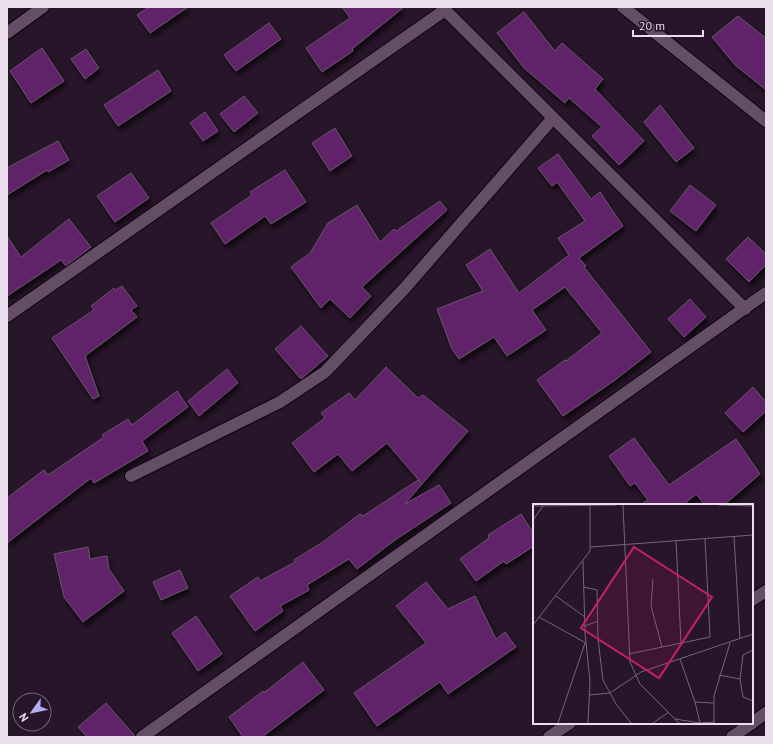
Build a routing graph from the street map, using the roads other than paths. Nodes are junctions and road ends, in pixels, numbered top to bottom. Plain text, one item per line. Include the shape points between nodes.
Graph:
1 (43, 7) edge
2 (623, 7) edge
3 (443, 8) edge
4 (7, 34) edge
5 (553, 118) junction
6 (766, 120) edge
7 (766, 293) edge
8 (745, 309) junction
9 (7, 316) edge
10 (131, 476) dead end
11 (766, 591) edge
12 (753, 599) edge
13 (766, 713) edge
14 (753, 721) edge
15 (568, 724) edge
16 (747, 724) edge
17 (142, 737) edge
18 (549, 737) edge
19 (732, 737) edge

1 - 4 street
2 - 6 street
3 - 5 street
3 - 9 street
5 - 8 street
5 - 10 street via 404,289 325,372 280,402
7 - 8 street
8 - 17 street
11 - 12 street
13 - 14 street
15 - 18 street
16 - 19 street

